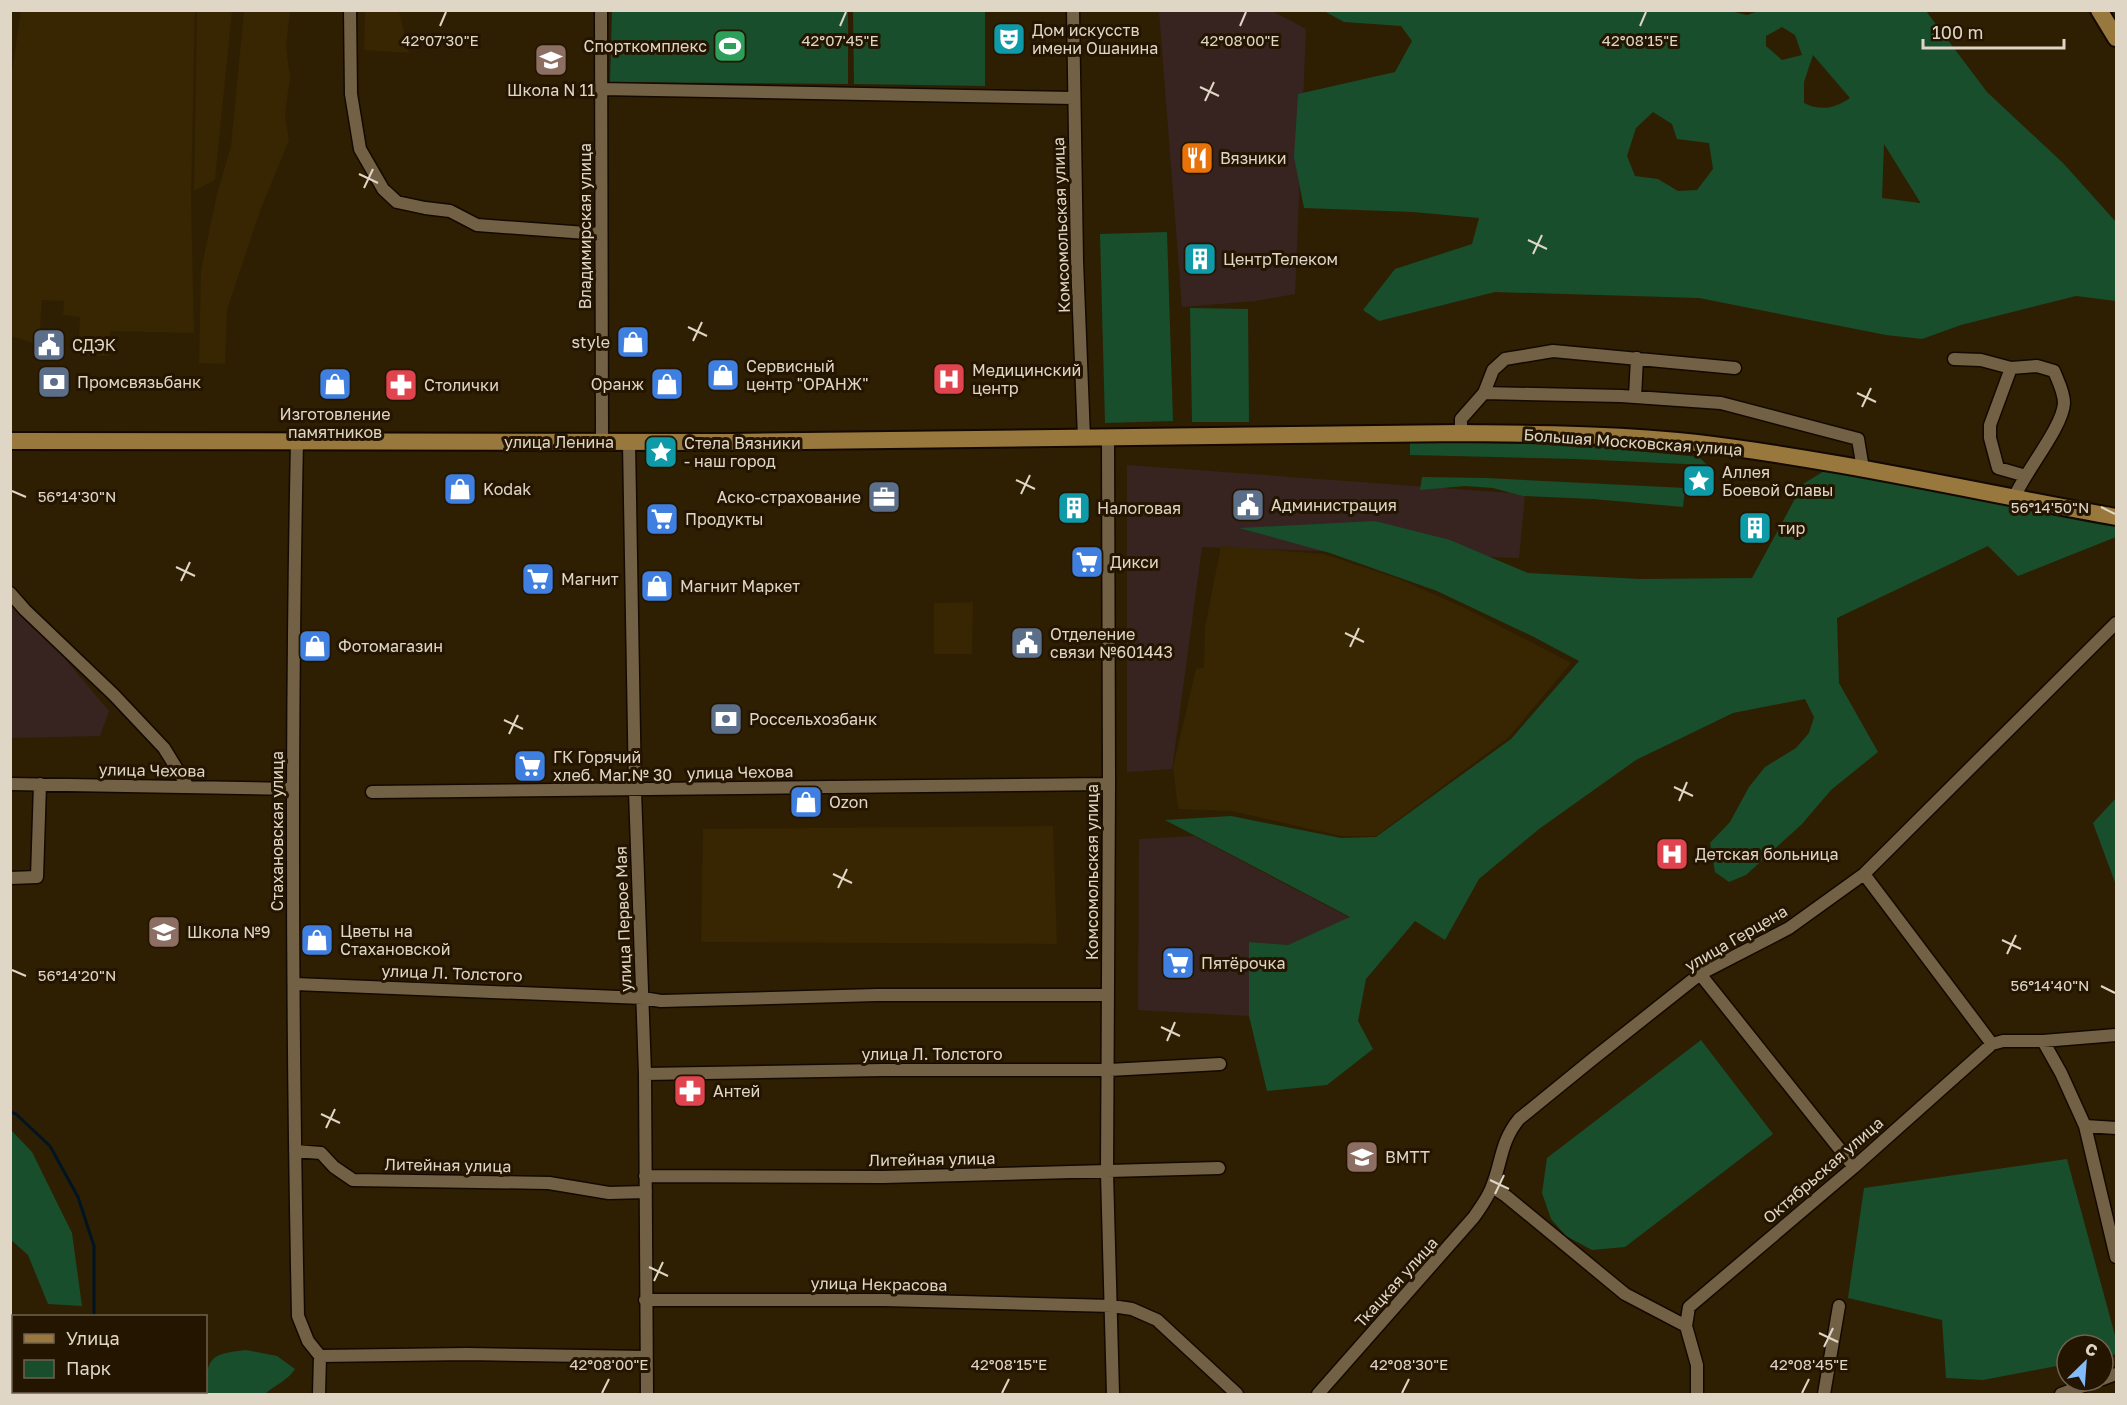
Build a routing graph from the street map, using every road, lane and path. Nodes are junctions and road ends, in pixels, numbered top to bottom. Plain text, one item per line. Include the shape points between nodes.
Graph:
1 (350, 10) edge
2 (601, 10) edge
3 (1073, 10) edge
4 (2099, 10) edge
5 (2116, 38) edge
6 (601, 89) junction
7 (1074, 98) junction
8 (600, 234) junction
9 (1637, 358) junction
10 (1954, 359) dead end
11 (1735, 368) dead end
12 (2011, 368) junction
13 (1484, 393) junction
14 (1635, 397) junction
15 (1461, 432) junction
16 (1108, 437) junction
17 (1084, 438) junction
18 (10, 441) edge
19 (297, 441) junction
20 (602, 442) junction
21 (629, 442) junction
22 (1863, 469) junction
23 (2026, 476) junction
24 (2014, 498) junction
25 (2116, 517) edge
26 (10, 593) edge
27 (2116, 623) edge
28 (10, 784) edge
29 (40, 784) junction
30 (1109, 784) junction
31 (188, 787) junction
32 (293, 789) junction
33 (635, 791) junction
34 (372, 792) dead end
35 (1864, 874) junction
36 (10, 878) edge
37 (1700, 974) junction
38 (295, 984) junction
39 (1108, 995) junction
40 (643, 998) junction
41 (2116, 1035) edge
42 (2043, 1041) junction
43 (1992, 1044) junction
44 (1220, 1064) dead end
45 (1109, 1070) junction
46 (645, 1074) junction
47 (2085, 1126) junction
48 (2116, 1128) edge
49 (295, 1152) junction
50 (1854, 1167) junction
51 (1219, 1168) dead end
52 (1107, 1173) junction
53 (645, 1176) junction
54 (1492, 1187) junction
55 (646, 1192) junction
56 (2116, 1257) edge
57 (645, 1300) junction
58 (1112, 1306) junction
59 (1839, 1306) dead end
60 (1686, 1326) junction
61 (320, 1356) junction
62 (646, 1357) junction
63 (319, 1395) edge
64 (647, 1395) edge
65 (1113, 1395) edge
66 (1237, 1395) edge
67 (1318, 1395) edge
68 (1697, 1395) edge
69 (1824, 1395) edge

1 - 8 street via 351,94 360,149 383,189 397,202 450,211 477,225
2 - 6 street, Владимирская улица
3 - 7 street, Комсомольская улица
4 - 5 main road
6 - 7 street
6 - 8 street, Владимирская улица
7 - 17 street, Комсомольская улица
8 - 20 street, Владимирская улица
9 - 11 street
9 - 13 street via 1553,351 1505,359 1493,370
9 - 14 street
10 - 12 street via 1981,360
12 - 23 street via 1990,425 1990,438 1998,468
12 - 23 street via 2037,366 2054,371 2064,404 2059,420
13 - 14 street
13 - 15 street via 1461,419
14 - 22 street via 1721,403 1858,439
15 - 16 main road, Большая Московская улица
15 - 22 main road, Большая Московская улица via 1578,434 1694,443
16 - 17 main road, улица Ленина
16 - 30 street, Комсомольская улица
17 - 21 main road, улица Ленина
18 - 19 main road, улица Ленина
19 - 20 main road, улица Ленина
19 - 32 street, Стахановская улица
20 - 21 main road, улица Ленина
21 - 33 street, улица Первое Мая
22 - 24 main road, Большая Московская улица
23 - 24 street
24 - 25 main road, Большая Московская улица
26 - 31 street via 164,747
27 - 35 street, улица Герцена
28 - 29 street, улица Чехова
29 - 31 street, улица Чехова
29 - 36 street via 37,877
30 - 33 street, улица Чехова
30 - 39 street, Комсомольская улица
31 - 32 street, улица Чехова
32 - 38 street, Стахановская улица
33 - 34 street, улица Чехова
33 - 40 street, улица Первое Мая
35 - 37 street, улица Герцена via 1789,928
35 - 43 street
37 - 50 street
37 - 54 street, улица Герцена via 1519,1119 1503,1144
38 - 40 street, улица Л. Толстого
38 - 49 street, Стахановская улица
39 - 40 street, улица Л. Толстого via 877,995 661,1001
39 - 45 street, Комсомольская улица
40 - 46 street, улица Первое Мая
41 - 42 street
42 - 43 street
42 - 47 street
43 - 50 street, Октябрьская улица
44 - 45 street, улица Л. Толстого
45 - 46 street, улица Л. Толстого
45 - 52 street, Комсомольская улица
46 - 53 street, улица Первое Мая
47 - 48 street
47 - 56 street
49 - 55 street, Литейная улица via 321,1153 353,1180 549,1183 609,1193
49 - 61 street, Стахановская улица via 298,1316 308,1341
50 - 60 street, Октябрьская улица via 1689,1307
51 - 52 street, Литейная улица
52 - 53 street, Литейная улица
52 - 58 street, Комсомольская улица
53 - 55 street, улица Первое Мая
54 - 60 street via 1625,1294
54 - 67 street, Ткацкая улица via 1452,1244
55 - 57 street, улица Первое Мая
57 - 58 street, улица Некрасова via 884,1300
57 - 62 street, улица Первое Мая
58 - 65 street, Комсомольская улица
58 - 66 street, улица Некрасова via 1132,1309 1157,1320
59 - 69 street
60 - 68 street via 1697,1365
61 - 62 street
61 - 63 street
62 - 64 street, улица Первое Мая

